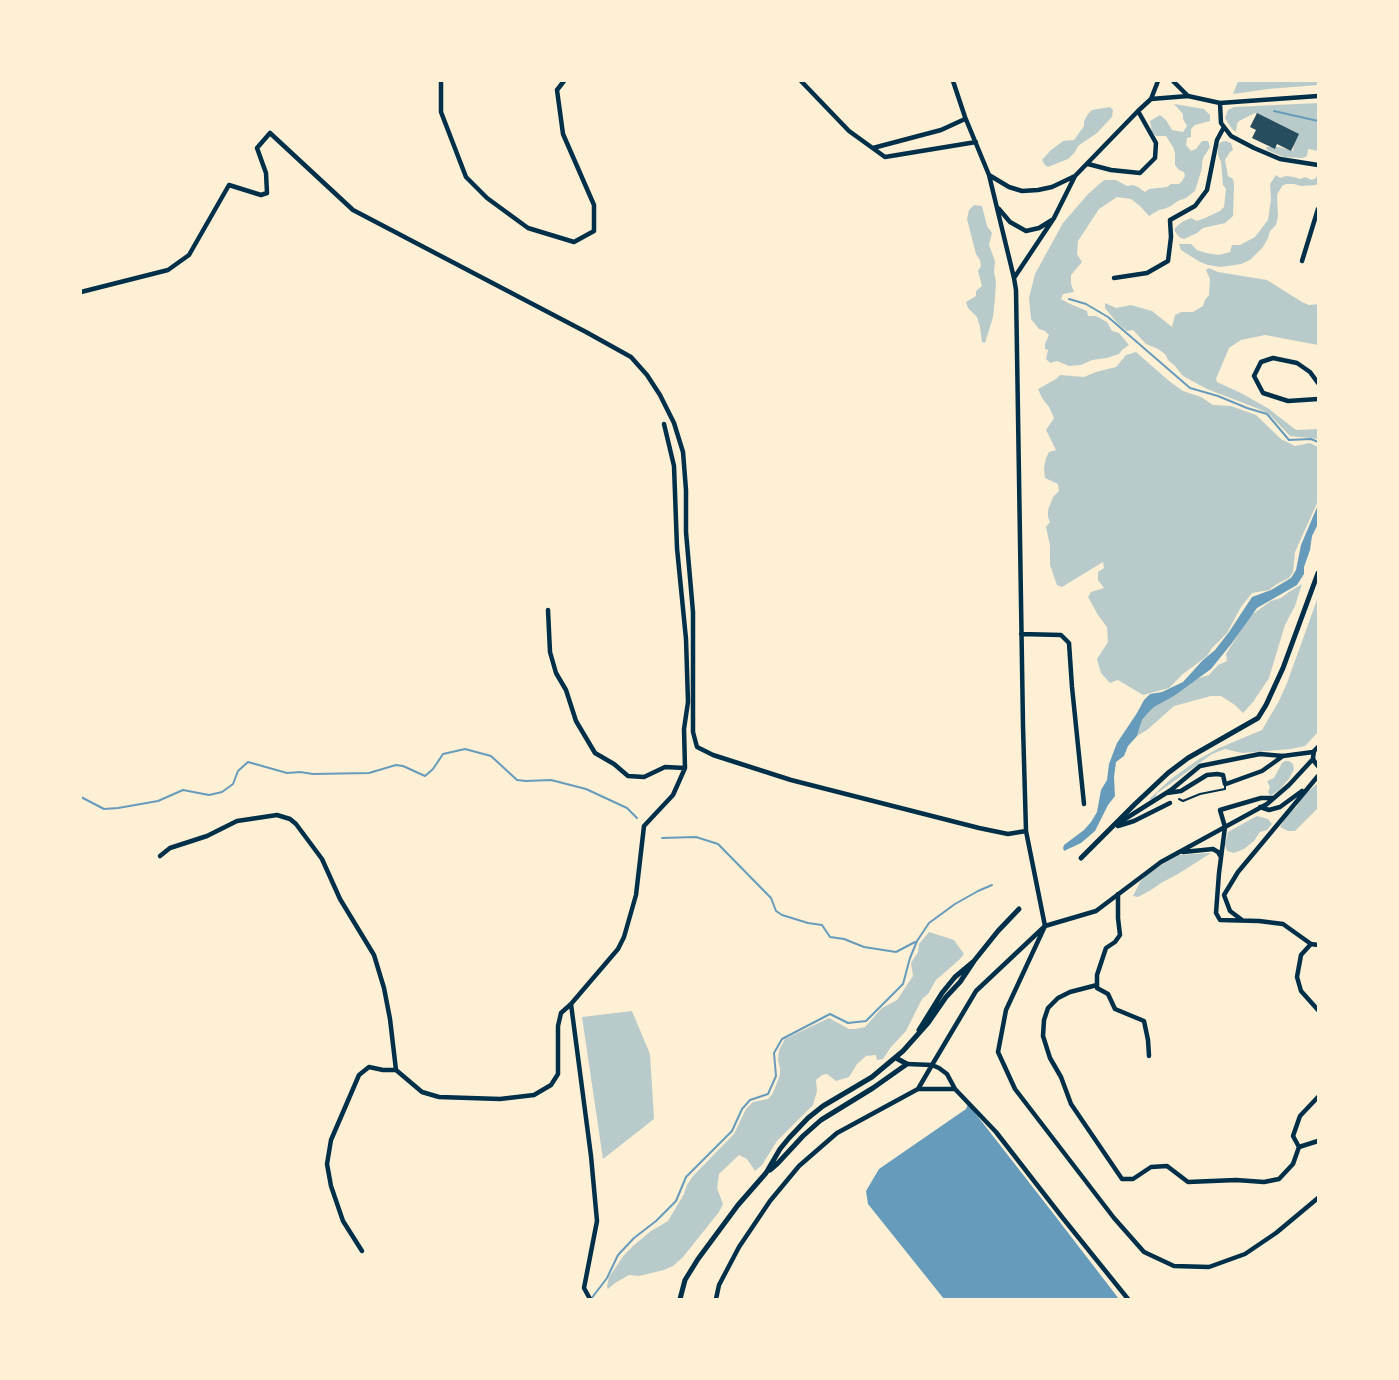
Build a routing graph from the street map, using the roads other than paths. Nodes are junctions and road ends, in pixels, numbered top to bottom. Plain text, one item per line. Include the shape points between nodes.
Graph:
1 (441, 81) edge
2 (564, 81) edge
3 (801, 81) edge
4 (953, 81) edge
5 (1158, 81) edge
6 (1173, 81) edge
7 (1188, 96) junction
8 (1318, 96) edge
9 (1151, 99) junction
10 (1220, 103) junction
11 (1138, 111) junction
12 (965, 119) junction
13 (1224, 127) junction
14 (976, 142) junction
15 (873, 148) junction
16 (1088, 164) junction
17 (1318, 165) edge
18 (989, 175) junction
19 (1075, 176) junction
20 (997, 207) junction
21 (1318, 209) edge
22 (1054, 218) junction
23 (1302, 261) dead end
24 (1014, 278) junction
25 (1114, 278) dead end
26 (81, 292) edge
27 (1318, 383) edge
28 (1318, 399) edge
29 (664, 424) dead end
30 (1318, 573) edge
31 (548, 610) dead end
32 (1021, 634) junction
33 (1318, 747) edge
34 (1313, 755) junction
35 (1283, 756) junction
36 (1318, 766) edge
37 (685, 768) junction
38 (1318, 777) edge
39 (1225, 784) junction
40 (1164, 794) junction
41 (1274, 798) junction
42 (1179, 799) dead end
43 (1257, 799) junction
44 (1170, 803) dead end
45 (1242, 803) junction
46 (1084, 804) dead end
47 (1260, 807) junction
48 (1246, 815) junction
49 (1112, 827) junction
50 (1226, 827) junction
51 (1026, 831) junction
52 (1180, 852) junction
53 (160, 856) dead end
54 (1221, 857) junction
55 (1081, 858) dead end
56 (1118, 894) junction
57 (1019, 909) dead end
58 (1242, 920) junction
59 (1045, 926) junction
60 (1311, 944) junction
61 (1318, 945) edge
62 (1097, 985) junction
63 (571, 1004) junction
64 (1318, 1010) edge
65 (1149, 1056) dead end
66 (896, 1058) junction
67 (907, 1065) junction
68 (932, 1065) junction
69 (396, 1070) junction
70 (918, 1089) junction
71 (956, 1089) junction
72 (1318, 1097) edge
73 (1318, 1140) edge
74 (1299, 1147) junction
75 (766, 1173) junction
76 (1318, 1198) edge
77 (362, 1251) dead end
78 (590, 1299) edge
79 (680, 1299) edge
80 (716, 1299) edge
81 (1128, 1299) edge

1 - 2 street via 441,112 466,177 528,228 574,242 594,231 594,205 563,134 557,90
3 - 15 street via 849,131
4 - 12 street
5 - 9 street
6 - 7 street
7 - 9 street
7 - 10 street
8 - 10 street
9 - 11 street
10 - 13 street
11 - 16 street
11 - 16 street via 1156,143 1155,158 1140,173
12 - 14 street
12 - 15 street via 941,130
13 - 17 street via 1232,136 1280,159
13 - 25 street via 1217,140 1207,190 1195,206 1170,220 1168,261 1147,273
14 - 15 street via 885,157
14 - 18 street
16 - 19 street
18 - 19 street via 1022,191 1052,187
18 - 20 street
19 - 22 street
20 - 22 street via 1010,222 1026,231
20 - 24 street
21 - 23 street
22 - 24 street
24 - 32 street
26 - 51 street via 168,270 189,255 229,185 261,195 267,193 266,173 257,148 270,133 353,210 631,357 647,375 674,423 683,452 693,612 693,732 697,747 791,780 1008,834
27 - 28 street via 1297,363 1273,358 1262,362 1254,376 1263,393 1288,401
29 - 37 street via 674,466 686,639
30 - 49 street via 1283,668 1258,718 1167,773
31 - 37 street via 550,652 556,673 576,721 595,753 628,776 644,777 665,766
32 - 46 street via 1061,635 1069,643
32 - 51 street
33 - 34 street
34 - 35 street
34 - 36 street
34 - 41 street
35 - 39 street via 1262,771
35 - 40 street via 1260,754 1200,766
37 - 63 street via 673,795 644,826 636,895 624,937
38 - 47 street via 1280,807
38 - 58 street via 1243,865 1224,895 1230,911
39 - 40 street via 1223,775 1207,775 1181,791
39 - 42 lane via 1225,789
40 - 49 street
41 - 43 street
41 - 47 street
43 - 45 street
43 - 47 street
44 - 49 street
45 - 48 street
45 - 50 street via 1220,810
47 - 48 street
48 - 50 street
49 - 55 street
50 - 52 street
50 - 54 street
51 - 59 street
52 - 54 street via 1212,849
52 - 56 street
53 - 69 street via 170,848 237,821 277,815 296,824 322,859 340,899 374,955 390,1019
54 - 58 street via 1216,913 1220,920
56 - 59 street via 1096,911
56 - 62 street via 1120,934 1106,948
57 - 66 street
58 - 60 street via 1282,924
59 - 68 street via 976,991
59 - 76 street via 1006,1010 998,1052 1015,1089 1144,1252 1174,1266 1209,1267 1245,1254
60 - 61 street
60 - 64 street via 1300,955 1297,977 1301,991
62 - 65 street via 1108,994 1115,1009 1144,1021
62 - 74 street via 1058,998 1048,1008 1043,1036 1071,1104 1122,1179 1133,1179 1151,1167 1167,1166 1188,1182 1272,1181 1293,1164
63 - 69 street via 561,1013 558,1026 558,1074 551,1085 534,1095 500,1099 439,1097 422,1092
63 - 78 street via 597,1221 584,1288
66 - 67 street
66 - 75 street via 808,1118 780,1149
67 - 68 street
67 - 75 street via 821,1120
68 - 70 street
68 - 71 street via 947,1074
69 - 77 street via 369,1067 359,1075 330,1148 327,1164 331,1186 343,1221
70 - 71 street
70 - 80 street via 837,1133 799,1166 770,1200 739,1247
71 - 81 street via 996,1132
72 - 74 street via 1300,1116 1293,1136
73 - 74 street
75 - 79 street via 698,1259 685,1280

